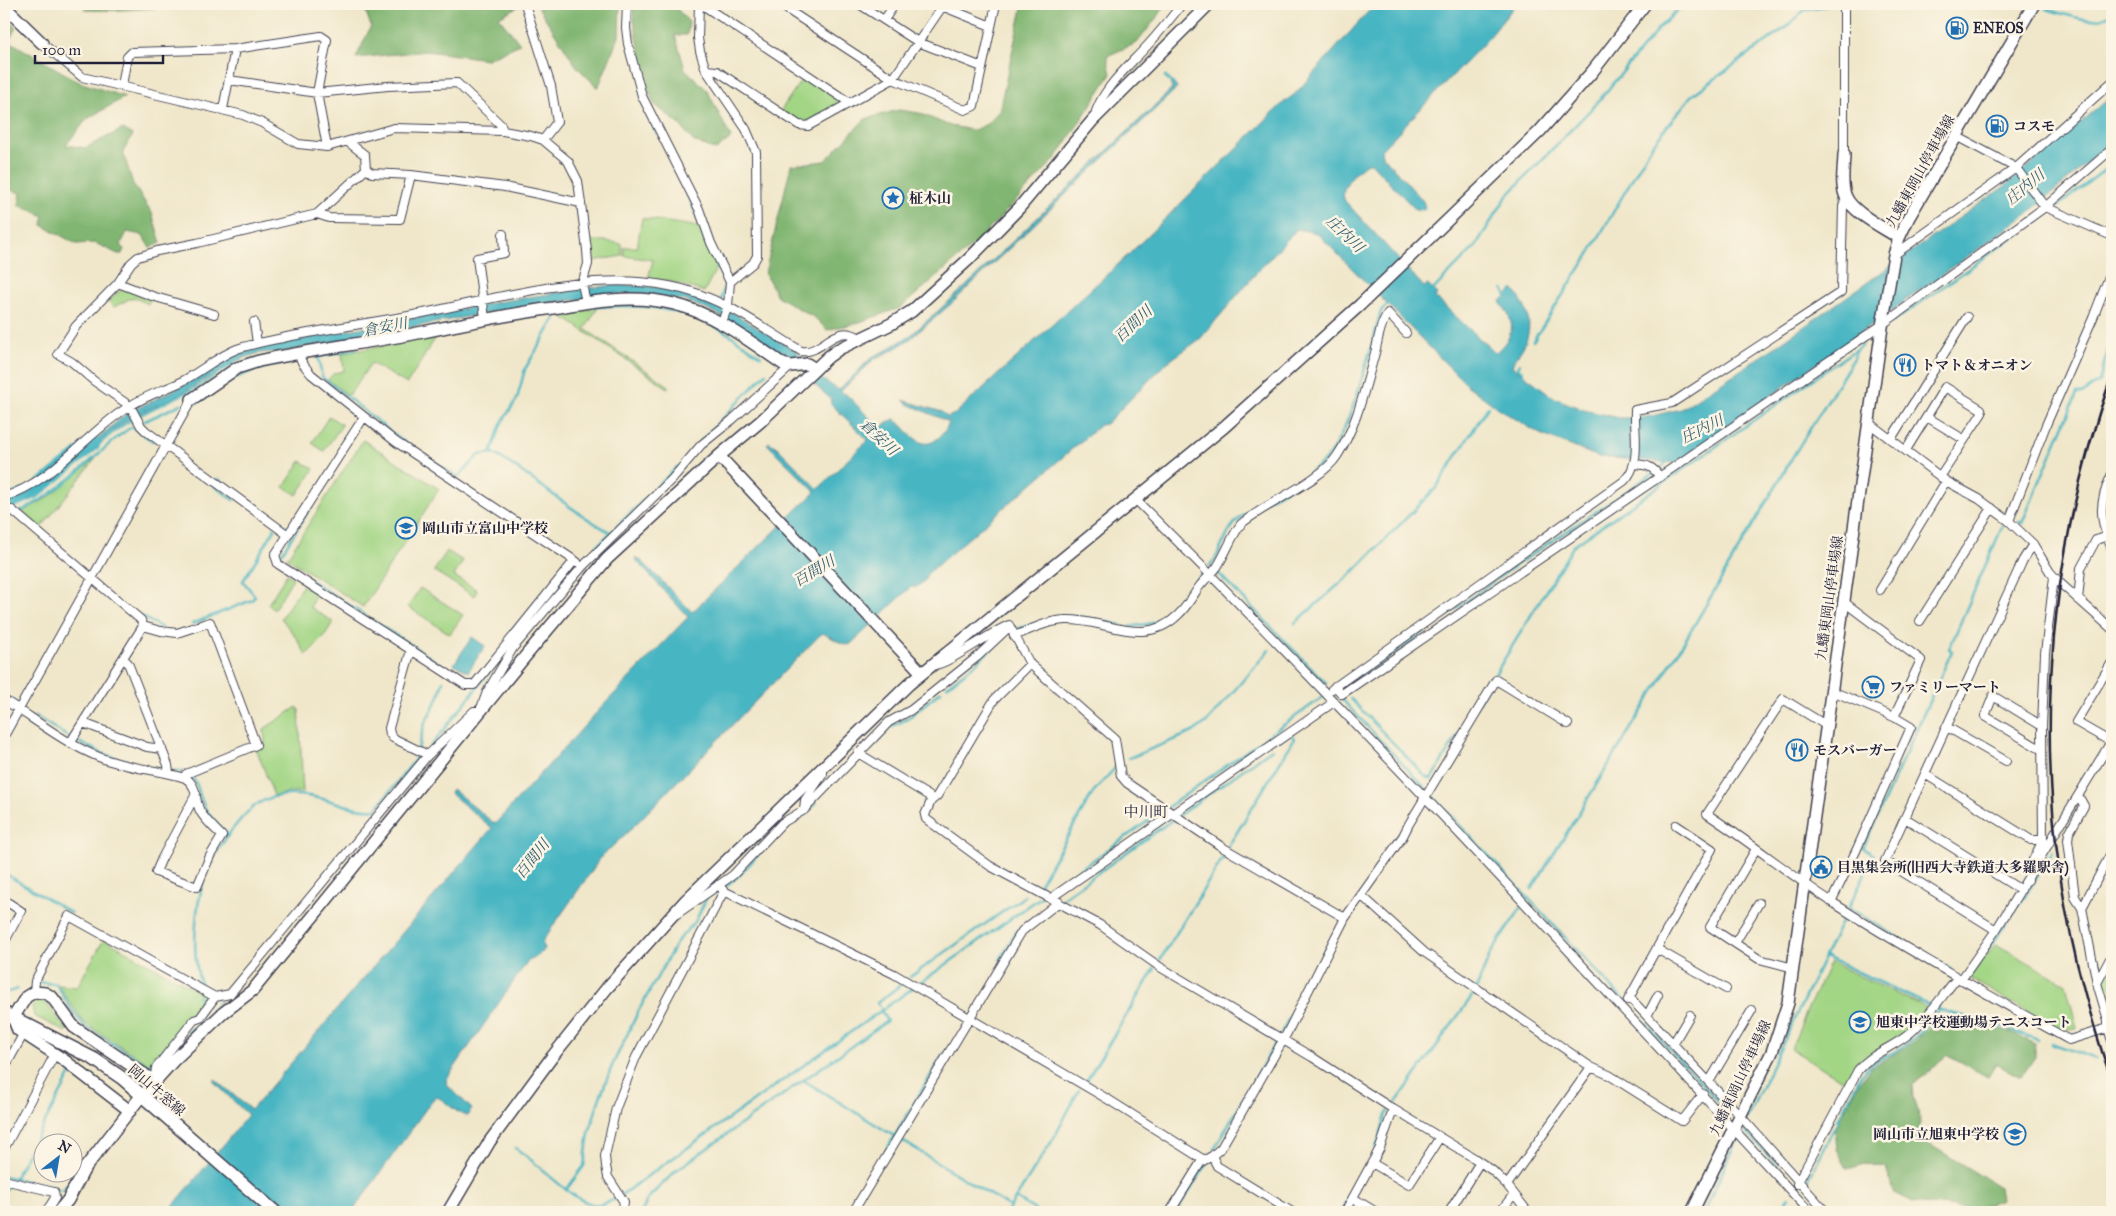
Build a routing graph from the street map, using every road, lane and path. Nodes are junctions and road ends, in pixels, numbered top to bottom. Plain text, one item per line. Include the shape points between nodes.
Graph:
1 (525, 4) edge
2 (627, 4) edge
3 (700, 4) edge
4 (779, 4) edge
5 (859, 4) edge
6 (895, 4) edge
7 (996, 4) edge
8 (1182, 4) edge
9 (1209, 4) edge
10 (1645, 4) edge
11 (1844, 4) edge
12 (2034, 4) edge
13 (943, 5) edge
14 (4, 6) edge
15 (884, 20) junction
16 (991, 26) junction
17 (918, 42) junction
18 (42, 43) joint
19 (236, 49) junction
20 (982, 67) junction
21 (706, 70) junction
22 (893, 79) junction
23 (230, 80) junction
24 (2112, 82) edge
25 (122, 86) junction
26 (317, 94) junction
27 (850, 103) junction
28 (223, 109) junction
29 (1093, 120) junction
30 (503, 131) junction
31 (1956, 136) junction
32 (543, 140) junction
33 (348, 142) junction
34 (327, 147) junction
35 (2112, 149) edge
36 (1844, 154) joint
37 (366, 169) junction
38 (2017, 170) junction
39 (411, 175) junction
40 (1846, 198) junction
41 (581, 203) junction
42 (2048, 208) junction
43 (317, 214) junction
44 (503, 234) dead end
45 (2112, 236) edge
46 (1899, 238) junction
47 (1894, 258) junction
48 (2112, 269) edge
49 (730, 282) junction
50 (118, 283) junction
51 (582, 284) junction
52 (482, 301) junction
53 (586, 301) junction
54 (723, 303) junction
55 (214, 314) dead end
56 (484, 316) junction
57 (1967, 317) dead end
58 (254, 322) dead end
59 (722, 322) junction
60 (1883, 322) junction
61 (1406, 333) dead end
62 (861, 339) junction
63 (257, 343) junction
64 (269, 343) junction
65 (298, 354) junction
66 (271, 356) junction
67 (791, 366) junction
68 (815, 369) junction
69 (192, 399) joint
70 (131, 407) junction
71 (364, 417) junction
72 (1927, 417) junction
73 (1868, 423) junction
74 (1891, 439) junction
75 (1963, 440) junction
76 (165, 445) junction
77 (1906, 450) junction
78 (719, 456) junction
79 (1635, 463) junction
80 (2112, 474) edge
81 (1659, 476) junction
82 (1943, 479) junction
83 (4, 497) edge
84 (1136, 500) junction
85 (1992, 508) junction
86 (12, 510) dead end
87 (2010, 521) junction
88 (288, 535) junction
89 (2107, 536) junction
90 (2033, 544) junction
91 (2112, 549) edge
92 (574, 561) junction
93 (583, 566) junction
94 (1213, 571) junction
95 (2054, 577) junction
96 (90, 578) junction
97 (1880, 590) dead end
98 (2078, 600) junction
99 (1844, 602) junction
100 (1920, 621) dead end
101 (143, 626) junction
102 (1010, 626) junction
103 (2112, 629) edge
104 (1014, 636) junction
105 (510, 646) junction
106 (411, 650) junction
107 (123, 658) junction
108 (2112, 662) edge
109 (1030, 664) junction
110 (926, 669) junction
111 (1335, 686) junction
112 (1832, 691) junction
113 (1326, 693) junction
114 (4, 700) edge
115 (1334, 702) junction
116 (18, 710) junction
117 (480, 711) junction
118 (1894, 717) junction
119 (83, 723) junction
120 (1568, 724) dead end
121 (1827, 726) junction
122 (2042, 726) junction
123 (1947, 727) junction
124 (4, 736) edge
125 (2112, 741) edge
126 (70, 743) junction
127 (162, 749) junction
128 (2042, 750) junction
129 (428, 755) junction
130 (861, 755) junction
131 (2006, 761) dead end
132 (822, 767) junction
133 (169, 770) junction
134 (1925, 774) junction
135 (185, 778) junction
136 (1427, 793) junction
137 (196, 794) junction
138 (2079, 797) junction
139 (931, 801) junction
140 (804, 810) junction
141 (1173, 815) junction
142 (1905, 818) junction
143 (1676, 825) dead end
144 (2044, 840) junction
145 (1756, 848) junction
146 (2112, 851) edge
147 (2028, 880) junction
148 (718, 885) junction
149 (1805, 885) junction
150 (2021, 890) junction
151 (724, 891) junction
152 (1361, 895) junction
153 (1046, 896) junction
154 (4, 900) edge
155 (1060, 902) junction
156 (1831, 902) junction
157 (1759, 903) dead end
158 (2082, 908) junction
159 (670, 916) junction
160 (1345, 918) junction
161 (1996, 930) junction
162 (4, 943) edge
163 (1735, 943) junction
164 (1657, 949) junction
165 (2112, 955) edge
166 (1794, 968) junction
167 (1959, 979) junction
168 (2097, 983) junction
169 (1726, 989) dead end
170 (34, 992) junction
171 (1658, 995) dead end
172 (215, 997) junction
173 (1626, 1002) junction
174 (1752, 1010) dead end
175 (1690, 1015) dead end
176 (9, 1016) edge
177 (1647, 1016) junction
178 (970, 1018) junction
179 (2108, 1028) junction
180 (24, 1033) junction
181 (1284, 1040) junction
182 (2112, 1041) edge
183 (1673, 1044) junction
184 (55, 1054) junction
185 (1591, 1067) junction
186 (4, 1070) edge
187 (1709, 1082) junction
188 (151, 1085) junction
189 (1703, 1094) junction
190 (138, 1100) dead end
191 (1392, 1109) junction
192 (130, 1111) junction
193 (1740, 1121) junction
194 (1440, 1137) junction
195 (4, 1149) edge
196 (1212, 1156) junction
197 (1204, 1160) junction
198 (1480, 1162) junction
199 (1372, 1163) junction
200 (4, 1180) edge
201 (1507, 1184) junction
202 (1795, 1186) junction
203 (1514, 1194) junction
204 (1353, 1198) junction
205 (46, 1212) edge
206 (58, 1212) edge
207 (275, 1212) edge
208 (448, 1212) edge
209 (622, 1212) edge
210 (853, 1212) edge
211 (1170, 1212) edge
212 (1292, 1212) edge
213 (1345, 1212) edge
214 (1376, 1212) edge
215 (1449, 1212) edge
216 (1500, 1212) edge
217 (1528, 1212) edge
218 (1692, 1212) edge
219 (1810, 1212) edge
220 (1826, 1212) edge

1 - 32 street via 551,86 556,122
2 - 49 street via 628,44 642,96 699,209
3 - 21 street via 698,38
3 - 27 street
4 - 22 street
5 - 15 street
6 - 15 street
7 - 16 street
8 - 29 street via 1110,86 1096,107
9 - 29 street
10 - 84 street via 1592,72 1540,130 1282,376
11 - 36 street
12 - 31 street, 九蟠東岡山停車場線
13 - 16 street
13 - 17 street
14 - 18 street
15 - 17 street
16 - 20 street
17 - 20 street
17 - 22 street
18 - 25 street via 82,77
19 - 23 street
19 - 25 street via 132,52 127,57
19 - 26 street via 321,36 327,40
20 - 22 street via 974,106 965,110
21 - 27 street via 717,71 799,125 808,126
21 - 49 street via 746,130 756,152 757,256
22 - 27 street
23 - 26 street
23 - 28 street
24 - 38 street
25 - 28 street
26 - 30 street via 458,83 501,124
26 - 34 street
28 - 34 street via 262,123 298,144
29 - 62 street via 1019,208 969,259 912,310
30 - 32 street
30 - 33 street via 394,128
31 - 38 street
31 - 46 street, 九蟠東岡山停車場線
32 - 41 street via 568,161 578,181
33 - 34 street
33 - 37 street via 365,156
35 - 42 street
36 - 40 street
37 - 39 street
37 - 43 street
38 - 42 street
38 - 47 street
39 - 41 street via 505,187
39 - 43 street via 400,219 329,218
40 - 46 street via 1857,210
40 - 79 street via 1843,206 1841,292 1672,402 1635,410
41 - 51 street via 588,264
42 - 45 street
42 - 60 street
43 - 50 street via 138,257
44 - 52 street via 504,253 477,258
46 - 47 street, 九蟠東岡山停車場線
47 - 60 street, 九蟠東岡山停車場線
48 - 87 street via 2046,425
49 - 54 street
50 - 55 street
50 - 70 street via 76,326 58,354
51 - 52 street
51 - 53 street
51 - 54 street via 634,281 669,285
52 - 56 street
52 - 64 street
53 - 56 street
53 - 59 street via 659,301 693,309
54 - 59 street
54 - 62 street via 801,351 812,351 843,333 854,334
56 - 65 street via 422,332
57 - 74 street
58 - 63 street
59 - 67 street via 783,364
60 - 73 street, 九蟠東岡山停車場線
60 - 81 street
61 - 94 street via 1388,313 1357,412 1336,457 1312,478 1241,524
62 - 68 street via 839,349
63 - 64 street
63 - 70 street via 228,354
64 - 66 street
65 - 66 street
65 - 71 street via 311,374
66 - 69 street via 237,368
67 - 68 street via 807,364
67 - 93 street via 702,445
68 - 78 street
69 - 76 street
70 - 76 street via 141,426
70 - 83 street via 39,480
71 - 88 street
71 - 92 street via 396,442
72 - 75 street
72 - 75 street via 1945,387 1981,408 1982,413
72 - 77 street
73 - 74 street
73 - 99 street, 九蟠東岡山停車場線
74 - 77 street
75 - 82 street
76 - 88 street
76 - 96 street
77 - 82 street
78 - 110 street via 910,660
78 - 117 street via 607,560
79 - 81 street via 1648,465
79 - 111 street via 1630,475 1616,487
80 - 89 street via 2102,502
81 - 111 street via 1342,694
82 - 85 street
82 - 97 street
84 - 94 street
84 - 110 street
85 - 87 street
85 - 100 street
86 - 96 street
87 - 90 street
88 - 106 street via 275,555 278,564
89 - 91 street
89 - 98 street via 2096,540 2081,568
90 - 95 street
90 - 123 street via 2022,560
92 - 93 street
92 - 105 street
93 - 105 street
94 - 104 street via 1177,616 1152,630 1127,632 1090,622 1066,620
94 - 113 street
95 - 98 street
95 - 122 street via 2045,653
96 - 101 street via 142,620
96 - 116 street
98 - 103 street
99 - 112 street, 九蟠東岡山停車場線
99 - 118 street via 1921,660
101 - 107 street
101 - 135 street via 177,633 210,622 256,745 186,774
102 - 104 street
102 - 110 street via 996,630 946,662
102 - 130 street via 911,710 889,722
104 - 109 street
105 - 106 street via 474,685 465,686
105 - 117 street
106 - 129 street via 389,728 393,738
107 - 119 street
107 - 127 street via 128,663
108 - 125 street via 2076,722
109 - 139 street via 994,700
109 - 141 street via 1115,739 1121,776
110 - 132 street
111 - 113 street
112 - 118 street
112 - 121 street, 九蟠東岡山停車場線
113 - 115 street
114 - 116 street
115 - 136 street
115 - 141 street
116 - 124 street
116 - 126 street
117 - 129 street via 474,711
117 - 188 street via 253,990 223,1012
118 - 156 street via 1911,727
119 - 126 street
119 - 127 street via 147,747
120 - 136 street via 1496,680
121 - 145 street via 1782,699 1707,814
121 - 149 street, 九蟠東岡山停車場線
122 - 128 street
122 - 128 street via 1993,696 1985,716
123 - 131 street
123 - 134 street
125 - 138 street
126 - 133 street via 100,758 140,770
127 - 133 street
128 - 144 street
129 - 172 street via 230,994
130 - 139 street via 929,796
130 - 140 street
132 - 140 street via 823,774 805,800
132 - 159 street
133 - 135 street
134 - 142 street
134 - 144 street via 2031,840
135 - 137 street
136 - 152 street via 1398,844
136 - 173 street
137 - 137 street via 200,810 222,836 197,887 156,872
138 - 147 street
138 - 158 street via 2084,806 2068,840 2075,897
139 - 153 street via 926,818 990,866
140 - 148 street via 782,822 732,875
141 - 153 street
141 - 160 street
142 - 150 street
142 - 161 street via 1885,861
143 - 164 street via 1712,849
144 - 147 street via 2030,866
145 - 149 street
145 - 163 street via 1710,927
146 - 158 street
147 - 150 street
148 - 151 street
148 - 159 street via 681,913
149 - 156 street
149 - 166 street, 九蟠東岡山停車場線
150 - 161 street
151 - 178 street via 846,950
151 - 209 street via 636,1057 622,1090 605,1156 608,1177 625,1205
152 - 160 street
152 - 185 street via 1424,952
153 - 155 street
154 - 162 street via 22,911
155 - 178 street via 1022,931
155 - 181 street via 1100,925 1160,967
156 - 167 street
157 - 163 street
158 - 168 street
159 - 208 street via 552,1057 490,1141
160 - 181 street
161 - 167 street
163 - 166 street via 1759,959
164 - 169 street
164 - 173 street
165 - 168 street
166 - 193 street, 九蟠東岡山停車場線 via 1778,1036
167 - 179 street via 2068,1040
167 - 202 street via 1910,1034 1872,1057 1858,1070
168 - 179 street
170 - 172 street via 35,981 69,916
170 - 176 street
170 - 188 street via 45,992 52,997 74,1027
171 - 177 street
172 - 188 street via 200,1018 194,1020 169,1049 156,1068
173 - 177 street
173 - 189 street
174 - 187 street
175 - 183 street
176 - 180 street via 18,1030
176 - 207 main road, 岡山牛窓線 via 94,1059 122,1078
177 - 183 street
178 - 197 street
178 - 210 street
179 - 182 street
180 - 184 street
180 - 186 street
181 - 191 street
181 - 196 street via 1221,1148
183 - 187 street
184 - 192 street
184 - 195 street
185 - 189 street via 1682,1121
185 - 201 street
187 - 193 street
189 - 193 street
190 - 192 street
191 - 194 street
191 - 199 street
192 - 206 street via 85,1168
193 - 202 street
193 - 202 street
193 - 218 street, 九蟠東岡山停車場線
194 - 198 street
194 - 199 street via 1410,1185
196 - 197 street
196 - 212 street via 1216,1166
197 - 211 street
198 - 201 street
198 - 215 street
199 - 204 street
200 - 205 street via 54,1192 55,1198
201 - 203 street
202 - 219 street
202 - 220 street
203 - 216 street
203 - 217 street
204 - 213 street
204 - 214 street

